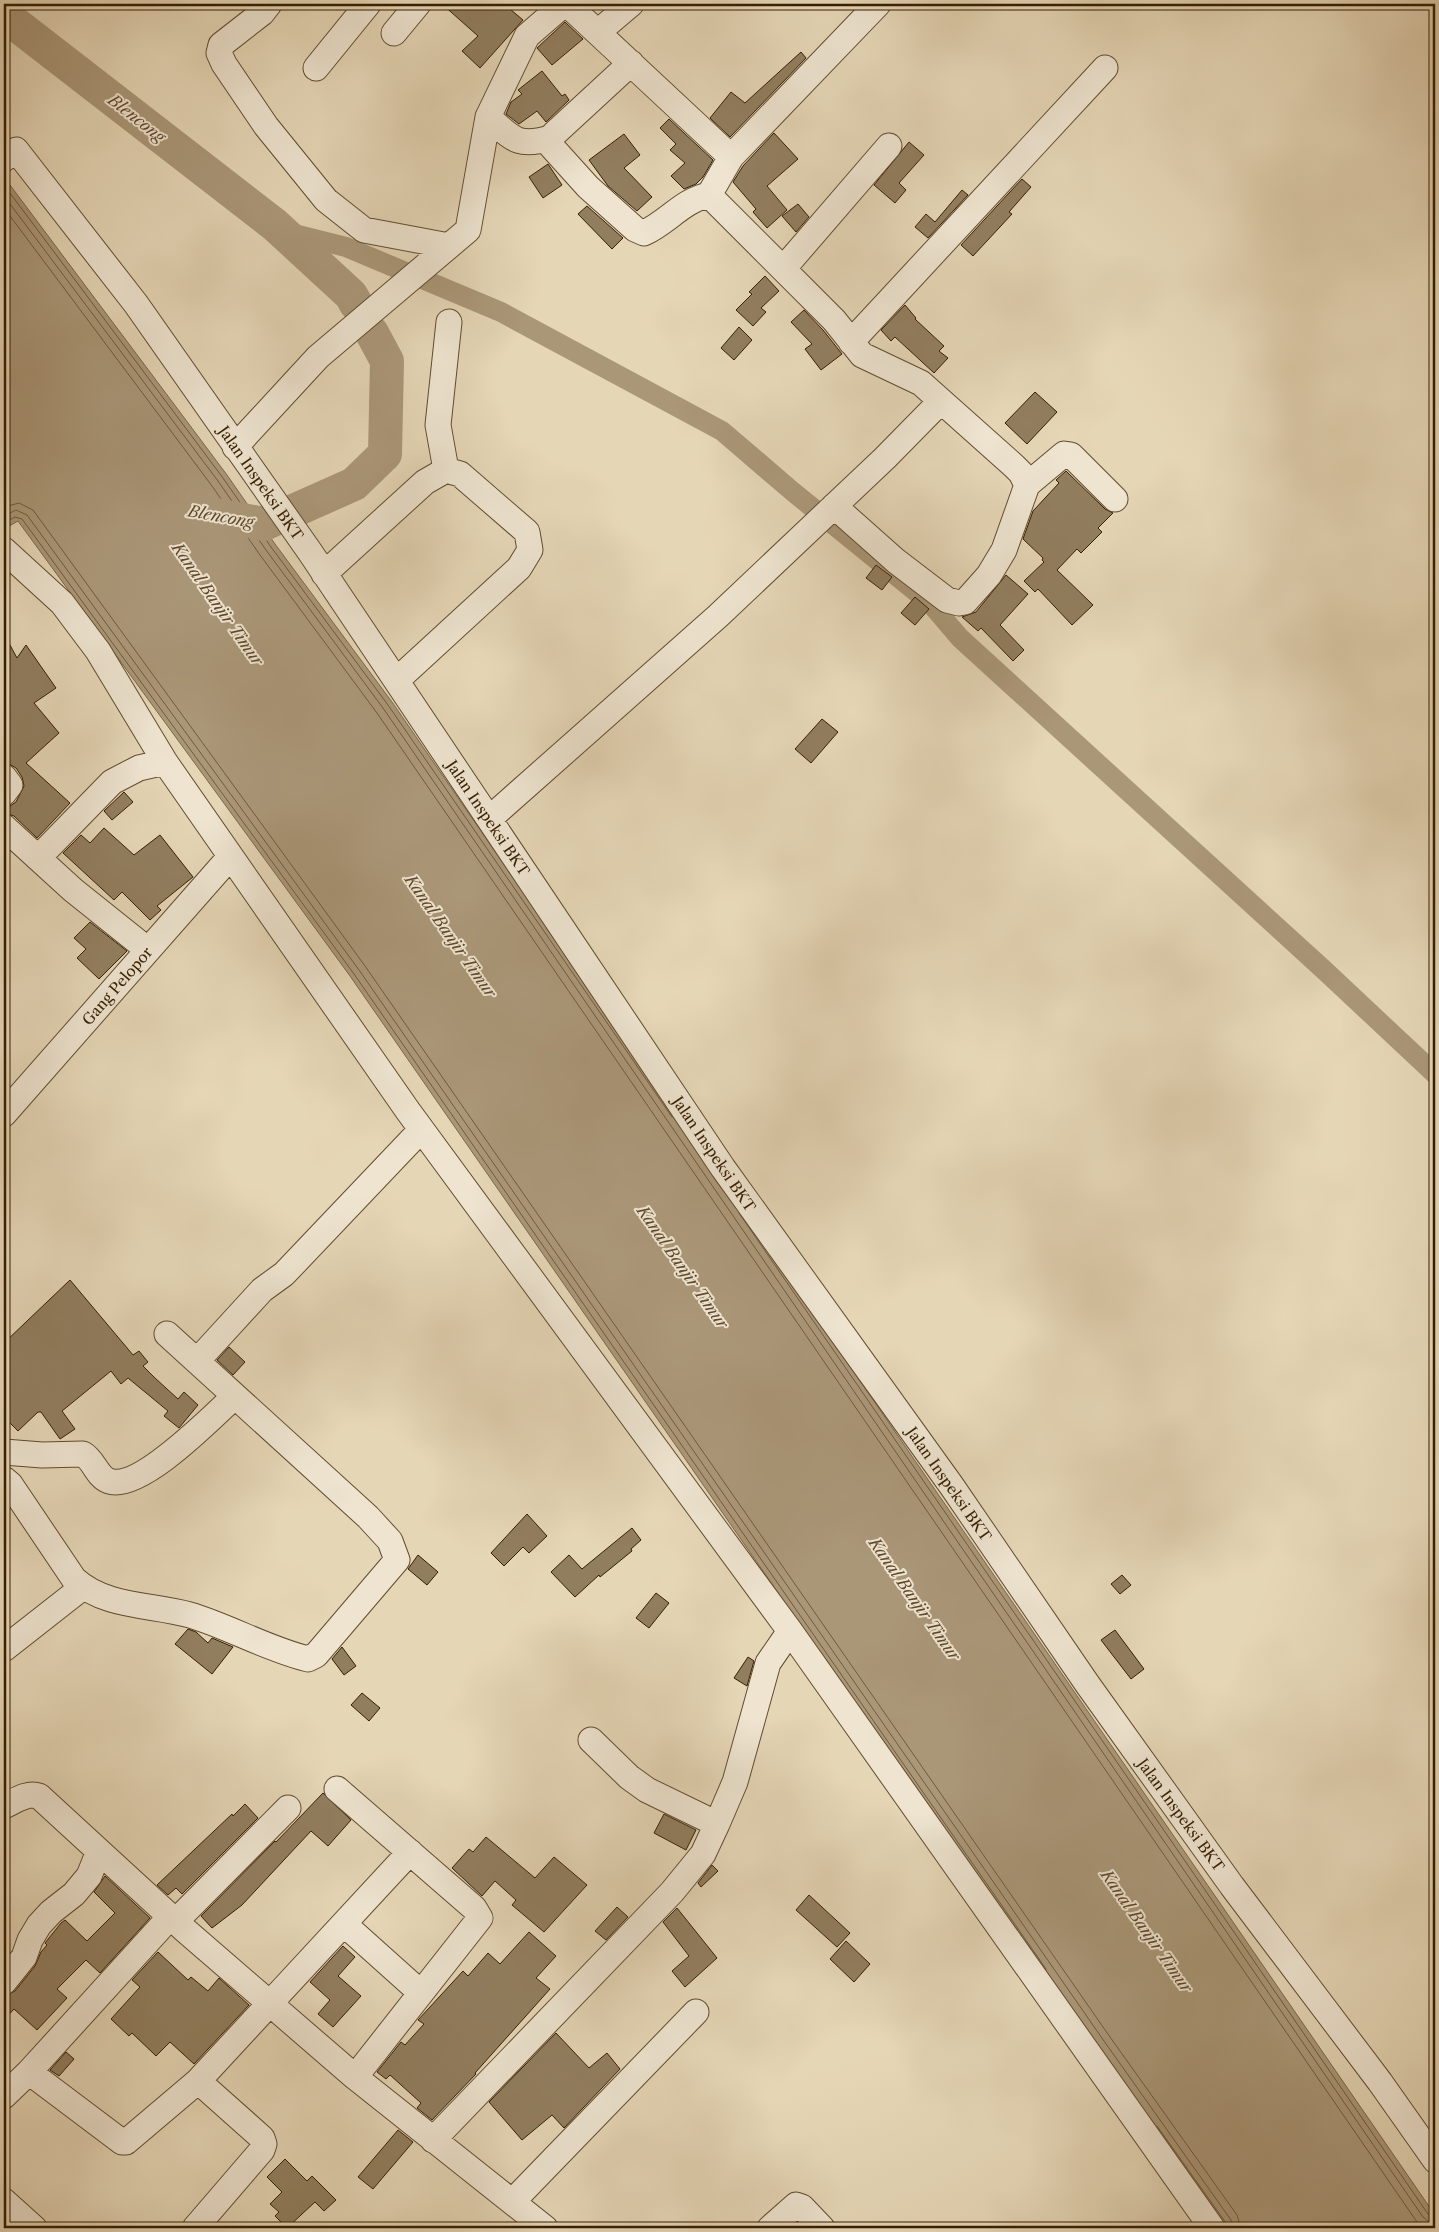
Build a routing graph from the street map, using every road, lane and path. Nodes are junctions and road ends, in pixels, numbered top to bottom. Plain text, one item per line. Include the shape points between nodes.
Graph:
1 (269, 4) edge
2 (368, 4) edge
3 (418, 4) edge
4 (565, 4) edge
5 (631, 4) edge
6 (873, 5) edge
7 (598, 32) junction
8 (394, 33) dead end
9 (631, 63) junction
10 (316, 68) dead end
11 (1105, 68) dead end
12 (488, 117) junction
13 (550, 138) junction
14 (889, 146) dead end
15 (8, 148) edge
16 (731, 157) junction
17 (709, 195) junction
18 (449, 246) junction
19 (783, 269) junction
20 (449, 322) dead end
21 (851, 342) junction
22 (941, 401) junction
23 (241, 455) junction
24 (446, 470) junction
25 (1027, 485) junction
26 (1115, 499) dead end
27 (825, 514) junction
28 (4, 550) edge
29 (324, 574) junction
30 (397, 680) junction
31 (165, 762) junction
32 (4, 777) edge
33 (4, 794) edge
34 (489, 819) junction
35 (4, 826) edge
36 (230, 857) junction
37 (38, 858) junction
38 (148, 950) junction
39 (4, 1114) edge
40 (421, 1130) junction
41 (168, 1334) dead end
42 (197, 1361) junction
43 (235, 1396) junction
44 (4, 1452) edge
45 (4, 1479) edge
46 (83, 1587) junction
47 (790, 1632) junction
48 (4, 1649) edge
49 (591, 1740) dead end
50 (337, 1789) dead end
51 (4, 1806) edge
52 (288, 1808) dead end
53 (717, 1824) junction
54 (99, 1850) junction
55 (410, 1852) junction
56 (173, 1919) junction
57 (344, 1924) junction
58 (4, 1982) edge
59 (421, 1993) junction
60 (270, 2004) junction
61 (696, 2012) dead end
62 (29, 2072) junction
63 (355, 2077) junction
64 (198, 2081) junction
65 (4, 2096) edge
66 (433, 2140) junction
67 (1435, 2160) edge
68 (4, 2201) edge
69 (512, 2202) junction
70 (34, 2228) edge
71 (195, 2228) edge
72 (546, 2228) edge
73 (770, 2228) edge
74 (822, 2228) edge
75 (1212, 2228) edge

1 - 18 street via 222,45 219,53 266,126 326,200 364,230
2 - 10 street
3 - 8 street
4 - 7 street
4 - 12 street via 527,36
5 - 7 street
6 - 16 street
7 - 9 street
9 - 13 street
9 - 16 street
11 - 21 street
12 - 13 street via 510,137 525,144
12 - 18 street via 468,230
13 - 17 street via 551,146 588,187 634,229 644,233 697,197
14 - 19 street
15 - 23 street, Jalan Inspeksi BKT via 136,304
16 - 17 street
17 - 19 street
18 - 23 street via 318,357
19 - 21 street via 834,320
20 - 24 street via 438,425
21 - 22 street via 862,355 921,383
22 - 25 street via 1017,470
22 - 27 street
23 - 29 street, Jalan Inspeksi BKT
24 - 29 street via 425,482
24 - 30 street via 460,474 527,532 530,550 519,568
25 - 26 street via 1064,454 1071,455
25 - 27 street via 1004,550 989,576 965,602 959,603 947,600
27 - 34 street via 718,616
28 - 31 street via 68,611 98,651
29 - 30 street, Jalan Inspeksi BKT
30 - 34 street, Jalan Inspeksi BKT
31 - 36 street
31 - 37 street via 139,768 112,782
32 - 33 street via 10,785
34 - 67 street, Jalan Inspeksi BKT via 723,1168 952,1485 1088,1685 1232,1886
35 - 37 street
36 - 38 street, Gang Pelopor
36 - 40 street
37 - 38 street
38 - 39 street, Gang Pelopor
40 - 42 street via 284,1274 262,1290
40 - 47 street
41 - 42 street
42 - 43 street
43 - 44 street via 153,1467 120,1482 101,1476 83,1454
43 - 46 street via 368,1517 390,1541 397,1560 316,1655 308,1659 285,1654 189,1615 128,1605
45 - 46 street via 74,1580
46 - 48 street
47 - 53 street via 768,1664 735,1782
47 - 75 street
49 - 53 street via 647,1790
50 - 55 street
51 - 54 street via 24,1797 39,1796
52 - 56 street
53 - 66 street via 703,1854 672,1892
54 - 56 street
54 - 58 street via 89,1876 39,1925 24,1957
55 - 57 street
55 - 59 street via 474,1908 480,1918
56 - 60 street
56 - 62 street
57 - 59 street
57 - 60 street
59 - 63 street
60 - 63 street
60 - 64 street
61 - 69 street
62 - 64 street via 122,2142 126,2142
62 - 65 street
63 - 66 street
64 - 71 street via 262,2138 264,2144
66 - 69 street
68 - 70 street
69 - 72 street
73 - 74 street via 796,2205

